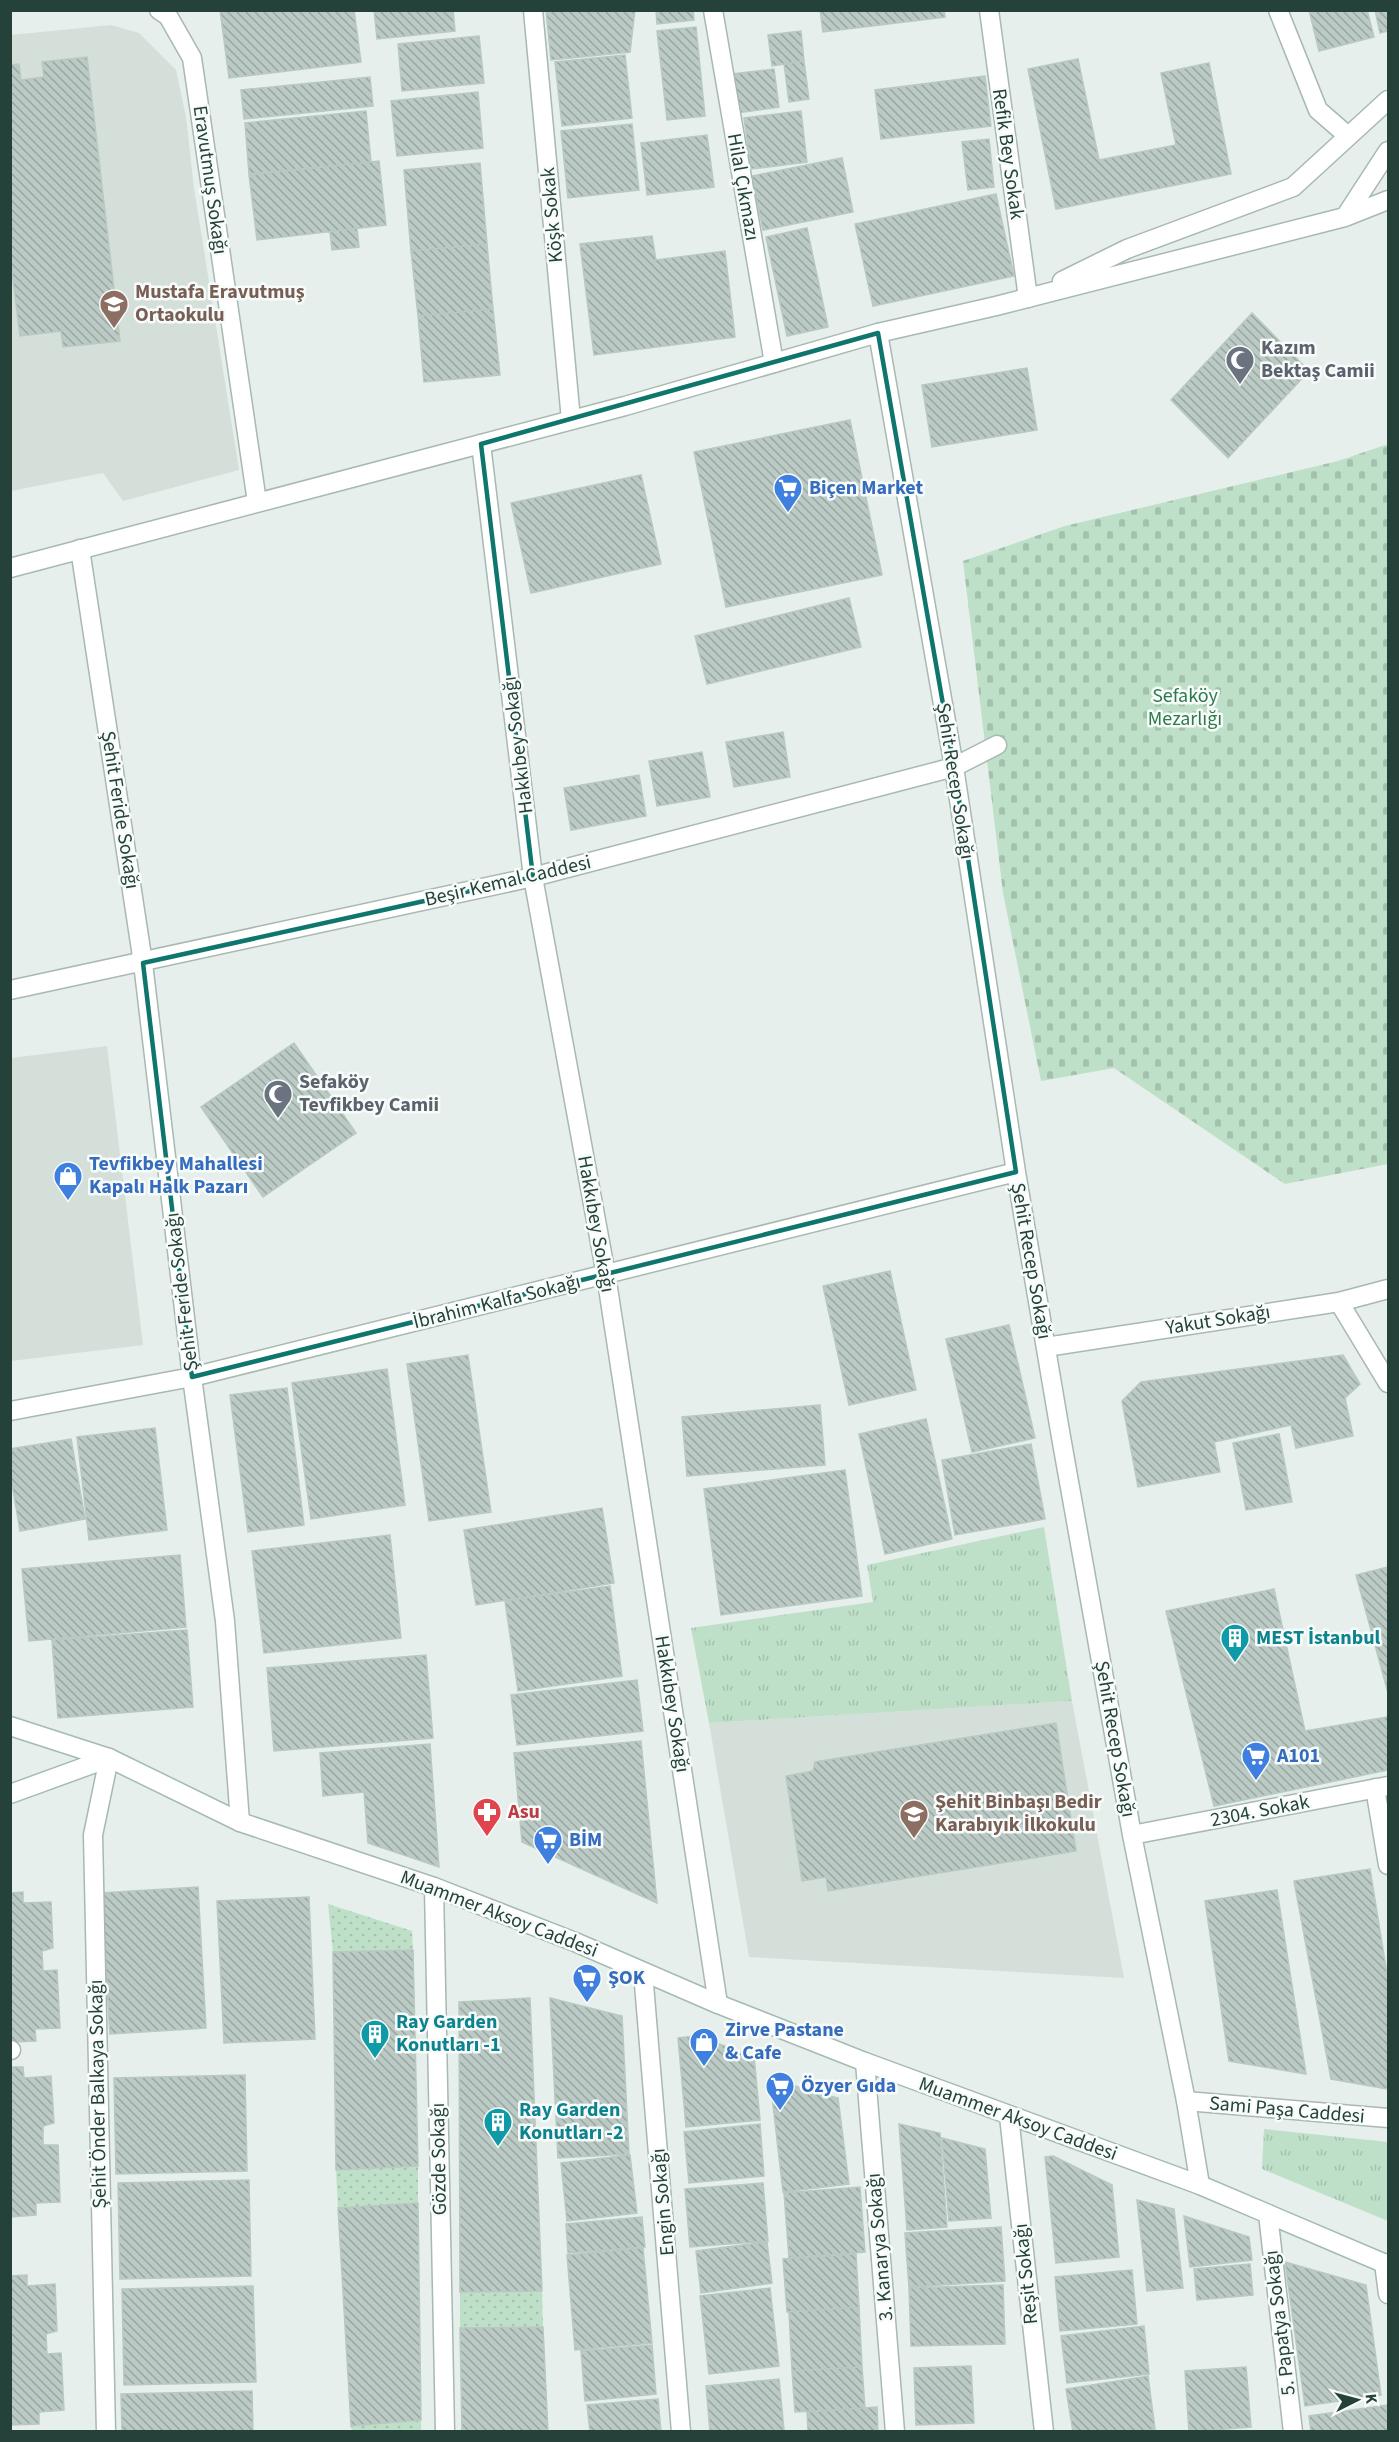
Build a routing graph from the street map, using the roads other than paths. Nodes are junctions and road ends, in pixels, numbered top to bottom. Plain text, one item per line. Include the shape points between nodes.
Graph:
1 (159, 10) edge
2 (533, 10) edge
3 (712, 10) edge
4 (988, 10) edge
5 (1278, 10) edge
6 (1389, 100) edge
7 (1348, 136) junction
8 (1389, 151) edge
9 (1389, 200) edge
10 (1345, 217) junction
11 (1028, 298) junction
12 (878, 333) junction
13 (774, 363) junction
14 (571, 420) junction
15 (481, 444) junction
16 (257, 502) junction
17 (80, 549) junction
18 (10, 568) edge
19 (997, 745) dead end
20 (954, 767) junction
21 (534, 877) junction
22 (143, 963) junction
23 (10, 990) edge
24 (1016, 1172) junction
25 (606, 1275) junction
26 (1389, 1289) edge
27 (1339, 1302) junction
28 (1046, 1347) junction
29 (192, 1377) junction
30 (1389, 1383) edge
31 (10, 1411) edge
32 (10, 1726) edge
33 (109, 1758) junction
34 (1382, 1787) edge
35 (10, 1794) edge
36 (240, 1822) junction
37 (1132, 1835) junction
38 (1389, 1865) edge
39 (434, 1887) junction
40 (643, 1972) junction
41 (718, 2004) junction
42 (865, 2062) junction
43 (1186, 2101) junction
44 (1009, 2116) junction
45 (1389, 2118) edge
46 (1200, 2185) junction
47 (1268, 2214) junction
48 (1386, 2264) edge
49 (1389, 2294) edge
50 (106, 2432) edge
51 (445, 2432) edge
52 (681, 2432) edge
53 (895, 2432) edge
54 (1044, 2432) edge
55 (1293, 2432) edge

1 - 16 street, Eravutmuş Sokağı via 168,16 192,58
2 - 14 street, Köşk Sokak
3 - 13 street, Hilal Çıkmazı
4 - 11 street, Refik Bey Sokak
5 - 7 street via 1318,110
6 - 7 street
7 - 11 street via 1293,187 1127,249
8 - 10 street
9 - 10 street
10 - 11 street
11 - 12 street
12 - 13 street
12 - 20 street, Şehit Recep Sokağı
13 - 14 street
14 - 15 street
15 - 16 street
15 - 21 street, Hakkıbey Sokağı
16 - 17 street
17 - 18 street
17 - 22 street, Şehit Feride Sokağı
19 - 20 street, Beşir Kemal Caddesi
20 - 21 street, Beşir Kemal Caddesi
20 - 24 street, Şehit Recep Sokağı
21 - 22 street, Beşir Kemal Caddesi
21 - 25 street, Hakkıbey Sokağı
22 - 23 street, Beşir Kemal Caddesi
22 - 29 street, Şehit Feride Sokağı
24 - 25 street, İbrahim Kalfa Sokağı
24 - 28 street, Şehit Recep Sokağı
25 - 29 street, İbrahim Kalfa Sokağı
25 - 41 street, Hakkıbey Sokağı
26 - 27 street, Yakut Sokağı
27 - 28 street, Yakut Sokağı
27 - 30 street
28 - 37 street, Şehit Recep Sokağı
29 - 31 street, İbrahim Kalfa Sokağı
29 - 36 street, Şehit Feride Sokağı via 225,1621
32 - 33 street, Muammer Aksoy Caddesi
33 - 35 street
33 - 36 street, Muammer Aksoy Caddesi
33 - 50 street, Şehit Önder Balkaya Sokağı via 93,1835
34 - 37 street, 2304. Sokak
34 - 38 street
36 - 39 street, Muammer Aksoy Caddesi
37 - 43 street, Şehit Recep Sokağı
39 - 40 street, Muammer Aksoy Caddesi
39 - 51 street, Gözde Sokağı
40 - 41 street, Muammer Aksoy Caddesi
40 - 52 street, Engin Sokağı
41 - 42 street, Muammer Aksoy Caddesi
42 - 44 street, Muammer Aksoy Caddesi
42 - 53 street, 3. Kanarya Sokağı
43 - 45 street, Sami Paşa Caddesi
43 - 46 street, Şehit Recep Sokağı
44 - 46 street, Muammer Aksoy Caddesi
44 - 54 street, Reşit Sokağı
46 - 47 street, Muammer Aksoy Caddesi
47 - 48 street, Muammer Aksoy Caddesi
47 - 55 street, 5. Papatya Sokağı
48 - 49 street

